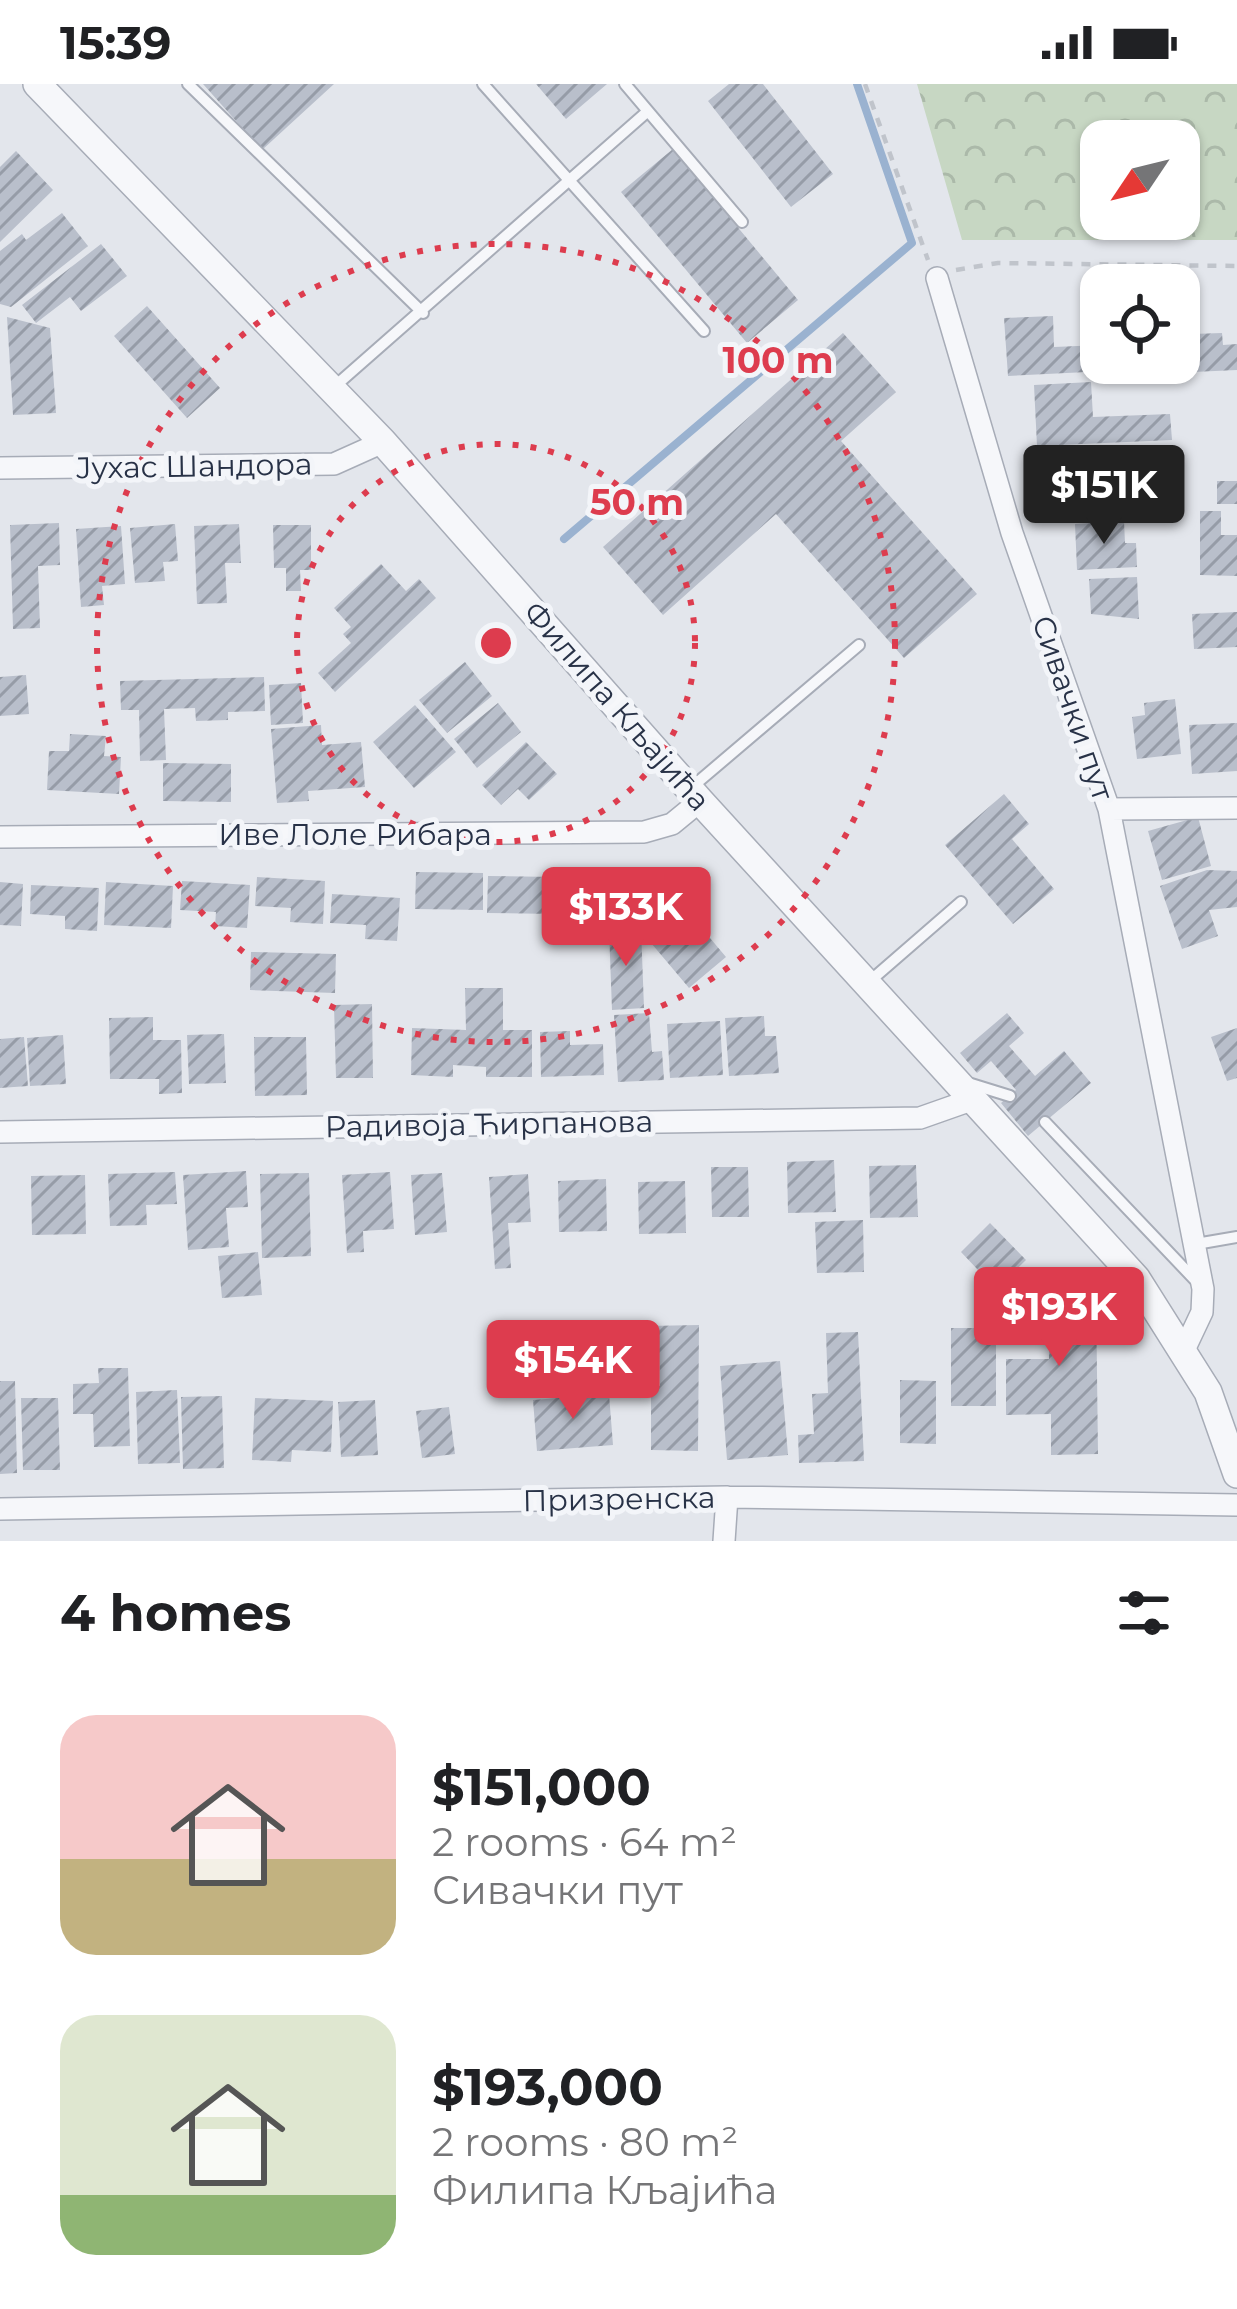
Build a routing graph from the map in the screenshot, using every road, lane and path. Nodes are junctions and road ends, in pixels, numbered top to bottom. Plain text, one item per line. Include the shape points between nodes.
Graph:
1 (37, 84) edge
2 (188, 84) edge
3 (483, 84) edge
4 (625, 84) edge
5 (865, 84) edge
6 (648, 111) junction
7 (569, 179) junction
8 (742, 222) dead end
9 (1237, 266) edge
10 (937, 278) junction
11 (423, 313) junction
12 (704, 331) dead end
13 (331, 389) junction
14 (383, 442) junction
15 (0, 469) edge
16 (860, 645) dead end
17 (695, 795) junction
18 (1237, 808) edge
19 (1109, 809) junction
20 (0, 837) edge
21 (961, 902) dead end
22 (867, 983) junction
23 (965, 1089) junction
24 (1010, 1096) dead end
25 (1045, 1121) dead end
26 (0, 1132) edge
27 (1237, 1237) edge
28 (1196, 1244) junction
29 (1203, 1289) junction
30 (1185, 1348) junction
31 (1237, 1474) edge
32 (727, 1497) junction
33 (1237, 1505) edge
34 (0, 1509) edge
35 (724, 1541) edge

1 - 13 street, Филипа Кљајића
2 - 11 lane
3 - 7 lane
4 - 6 lane
5 - 10 path
6 - 7 lane
6 - 8 lane
7 - 11 lane
7 - 12 lane
9 - 10 path via 998,263
10 - 19 street, Сивачки пут via 1012,533
11 - 13 lane
13 - 14 street, Филипа Кљајића
14 - 15 street, Јухас Шандора via 334,464
14 - 17 street, Филипа Кљајића
16 - 17 lane
17 - 20 street, Иве Лоле Рибара via 672,824 644,832
17 - 22 street, Филипа Кљајића
18 - 19 street
19 - 28 street, Сивачки пут
21 - 22 lane
22 - 23 street, Филипа Кљајића
23 - 24 lane
23 - 26 street, Радивоја Ћирпанова via 920,1118
23 - 30 street, Филипа Кљајића via 1136,1278
25 - 29 lane
27 - 28 lane
28 - 29 street, Сивачки пут
29 - 30 street, Сивачки пут
30 - 31 street, Филипа Кљајића
32 - 33 street, Призренска
32 - 34 street, Призренска
32 - 35 street

